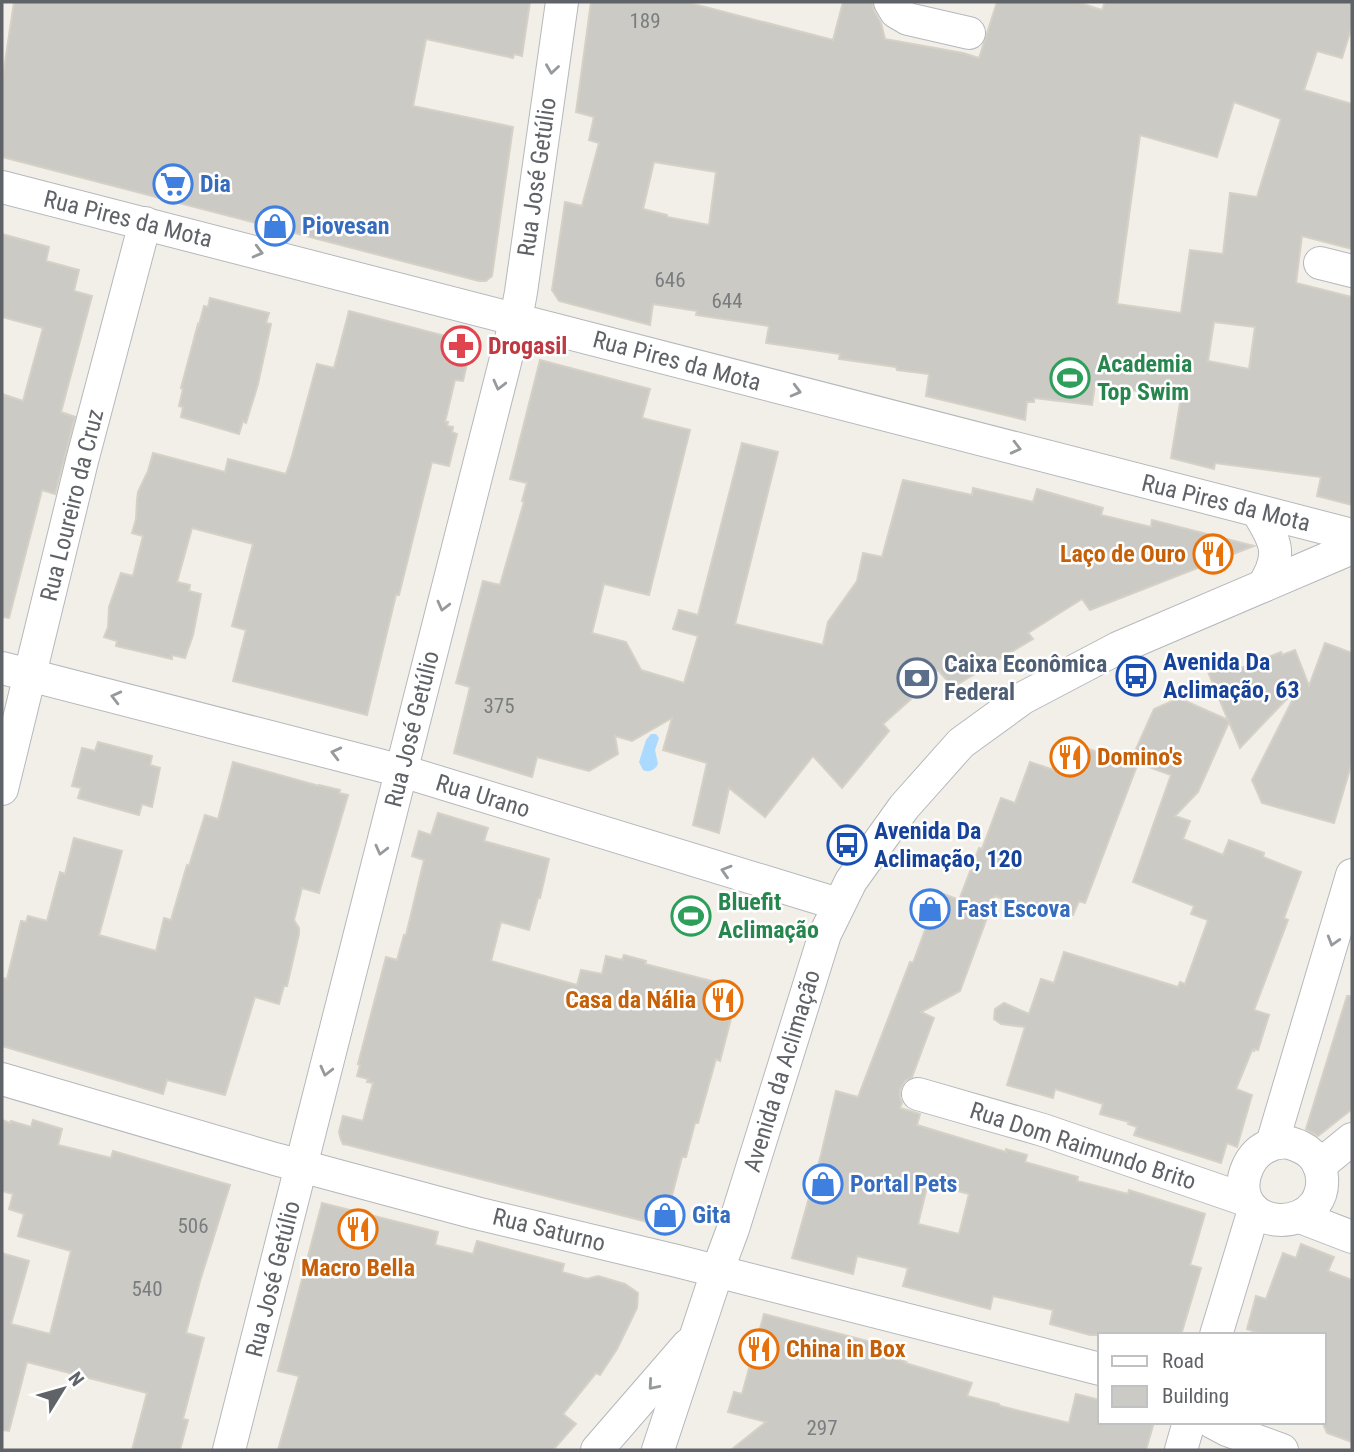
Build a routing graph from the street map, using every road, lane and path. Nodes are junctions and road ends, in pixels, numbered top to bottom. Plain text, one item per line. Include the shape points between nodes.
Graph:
1 (562, 2) edge
2 (890, 2) edge
3 (969, 33) dead end
4 (2, 187) edge
5 (145, 223) junction
6 (1320, 262) dead end
7 (1352, 271) edge
8 (516, 319) junction
9 (1257, 510) junction
10 (1352, 535) edge
11 (1352, 548) edge
12 (1263, 586) junction
13 (16, 672) edge
14 (402, 771) junction
15 (2, 789) edge
16 (1352, 875) edge
17 (838, 904) junction
18 (2, 1079) edge
19 (918, 1094) dead end
20 (1352, 1139) edge
21 (1272, 1144) junction
22 (1319, 1166) junction
23 (302, 1167) junction
24 (1250, 1205) junction
25 (1300, 1217) junction
26 (1352, 1237) edge
27 (717, 1272) junction
28 (698, 1333) junction
29 (1217, 1333) edge
30 (1098, 1368) edge
31 (1188, 1424) edge
32 (1218, 1425) edge
33 (229, 1450) edge
34 (597, 1450) edge
35 (658, 1450) edge
36 (1181, 1450) edge
37 (1282, 1450) edge

1 -> 8 street, Rua José Getúlio
2 - 3 street via 908,19
4 - 5 street, Rua Pires da Mota
5 -> 8 street, Rua Pires da Mota
5 - 13 street, Rua Loureiro da Cruz via 82,461
6 - 7 street
8 -> 9 street, Rua Pires da Mota
8 -> 14 street, Rua José Getúlio
9 - 10 street, Rua Pires da Mota
9 - 12 street via 1276,552
11 - 12 street, Avenida da Aclimação
12 - 17 street, Avenida da Aclimação via 1118,648 1023,698 961,743 904,807
14 -> 13 street, Rua Urano
13 - 15 street, Rua Loureiro da Cruz
17 -> 14 street, Rua Urano
14 -> 23 street, Rua José Getúlio
16 -> 21 street
17 - 27 street, Avenida da Aclimação
18 - 23 street, Rua Saturno
19 - 24 street, Rua Dom Raimundo Brito via 1043,1130
20 - 22 street
21 - 22 street via 1300,1146
21 - 24 street via 1255,1155 1245,1174
22 - 25 street via 1320,1195
23 - 27 street, Rua Saturno
23 - 33 street, Rua José Getúlio
24 - 25 street via 1283,1221
24 - 29 street
25 - 26 street
27 - 28 street, Avenida da Aclimação
27 - 30 street, Rua Saturno
28 -> 34 street
28 - 35 street, Avenida da Aclimação
31 - 36 street
32 - 37 street

